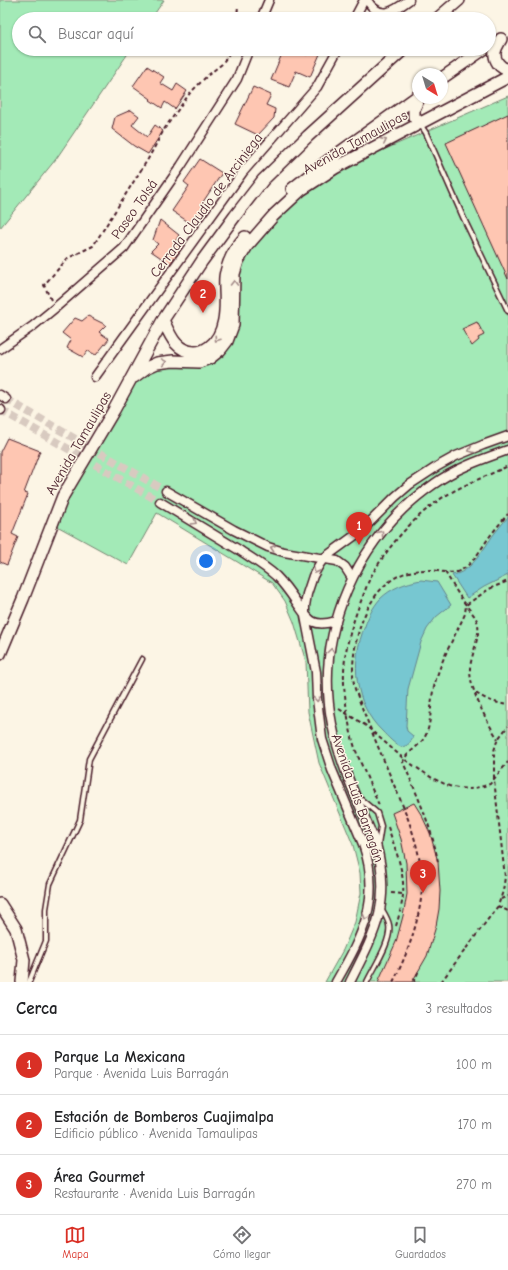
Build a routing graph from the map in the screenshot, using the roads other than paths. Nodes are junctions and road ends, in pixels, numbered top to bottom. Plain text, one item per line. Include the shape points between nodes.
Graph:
1 (268, 0) edge
2 (364, 0) edge
3 (367, 0) edge
4 (409, 0) edge
5 (459, 0) edge
6 (264, 12) edge
7 (358, 12) edge
8 (379, 12) edge
9 (389, 12) edge
10 (445, 12) edge
11 (504, 37) edge
12 (496, 51) edge
13 (246, 56) edge
14 (334, 56) edge
15 (396, 56) edge
16 (474, 56) edge
17 (496, 56) edge
18 (508, 69) edge
19 (448, 74) edge
20 (508, 77) edge
21 (412, 102) edge
22 (416, 104) edge
23 (420, 123) junction
24 (508, 311) edge
25 (163, 320) junction
26 (0, 349) edge
27 (95, 377) dead end
28 (130, 380) junction
29 (508, 436) edge
30 (508, 450) edge
31 (166, 491) tunnel mouth
32 (160, 502) tunnel mouth
33 (324, 558) junction
34 (352, 578) junction
35 (305, 616) junction
36 (336, 621) junction
37 (0, 654) edge
38 (142, 659) dead end
39 (356, 796) junction
40 (377, 849) junction
41 (370, 897) junction
42 (382, 899) junction
43 (0, 904) edge
44 (381, 908) junction
45 (22, 982) edge
46 (29, 982) edge
47 (336, 982) edge
48 (350, 982) edge
49 (367, 982) edge

1 - 6 street
2 - 7 street
3 - 8 street via 370,6
4 - 9 street
5 - 10 street
11 - 12 street
13 - 26 street, Paseo Tolsá via 236,79 181,166 124,248 33,326
14 - 27 street, Cerrada Claudio de Arciniega via 317,87 243,172
15 - 25 street, Avenida Tamaulipas via 263,180 202,261
16 - 19 street
17 - 18 street via 498,64
20 - 23 street, Avenida Tamaulipas
21 -> 25 street, Avenida Tamaulipas via 296,185 240,242 230,258 225,273 226,300 223,324 214,344 198,352 188,352 179,348
22 - 23 street via 414,117
23 - 24 lane
28 -> 23 street, Avenida Tamaulipas via 157,363 198,362 210,358 220,350 227,341 233,325 234,274 238,261 247,246 274,215 301,190 335,168
25 - 28 street, Avenida Tamaulipas
28 - 37 street, Avenida Tamaulipas via 63,496
29 -> 33 street, Avenida Luis Barragán via 456,456 424,474 395,496 361,531
34 -> 30 street, Avenida Luis Barragán via 383,529 406,505 449,475
33 -> 31 street via 284,552 256,542
32 -> 35 street, Avenida Luis Barragán via 265,567 284,585
33 - 34 street via 341,563
33 -> 35 street, Avenida Luis Barragán via 313,576 307,594
34 - 36 street, Avenida Luis Barragán
35 - 36 street via 320,624
35 -> 41 street, Avenida Luis Barragán via 314,660 325,750 367,856 371,877
39 -> 36 street, Avenida Luis Barragán via 339,751 332,723 329,674
38 - 46 lane via 89,759 80,820 50,884 46,909 46,941
39 - 40 street, Avenida Luis Barragán
39 - 40 lane via 377,813 382,826
40 - 42 street, Avenida Luis Barragán via 382,872
41 - 42 street
41 -> 47 street, Avenida Luis Barragán via 369,909 359,939
42 - 44 street, Avenida Luis Barragán
43 - 45 street via 16,930 24,960
44 - 48 street, Avenida Luis Barragán via 372,939
44 - 49 lane via 389,924 389,931 385,946

